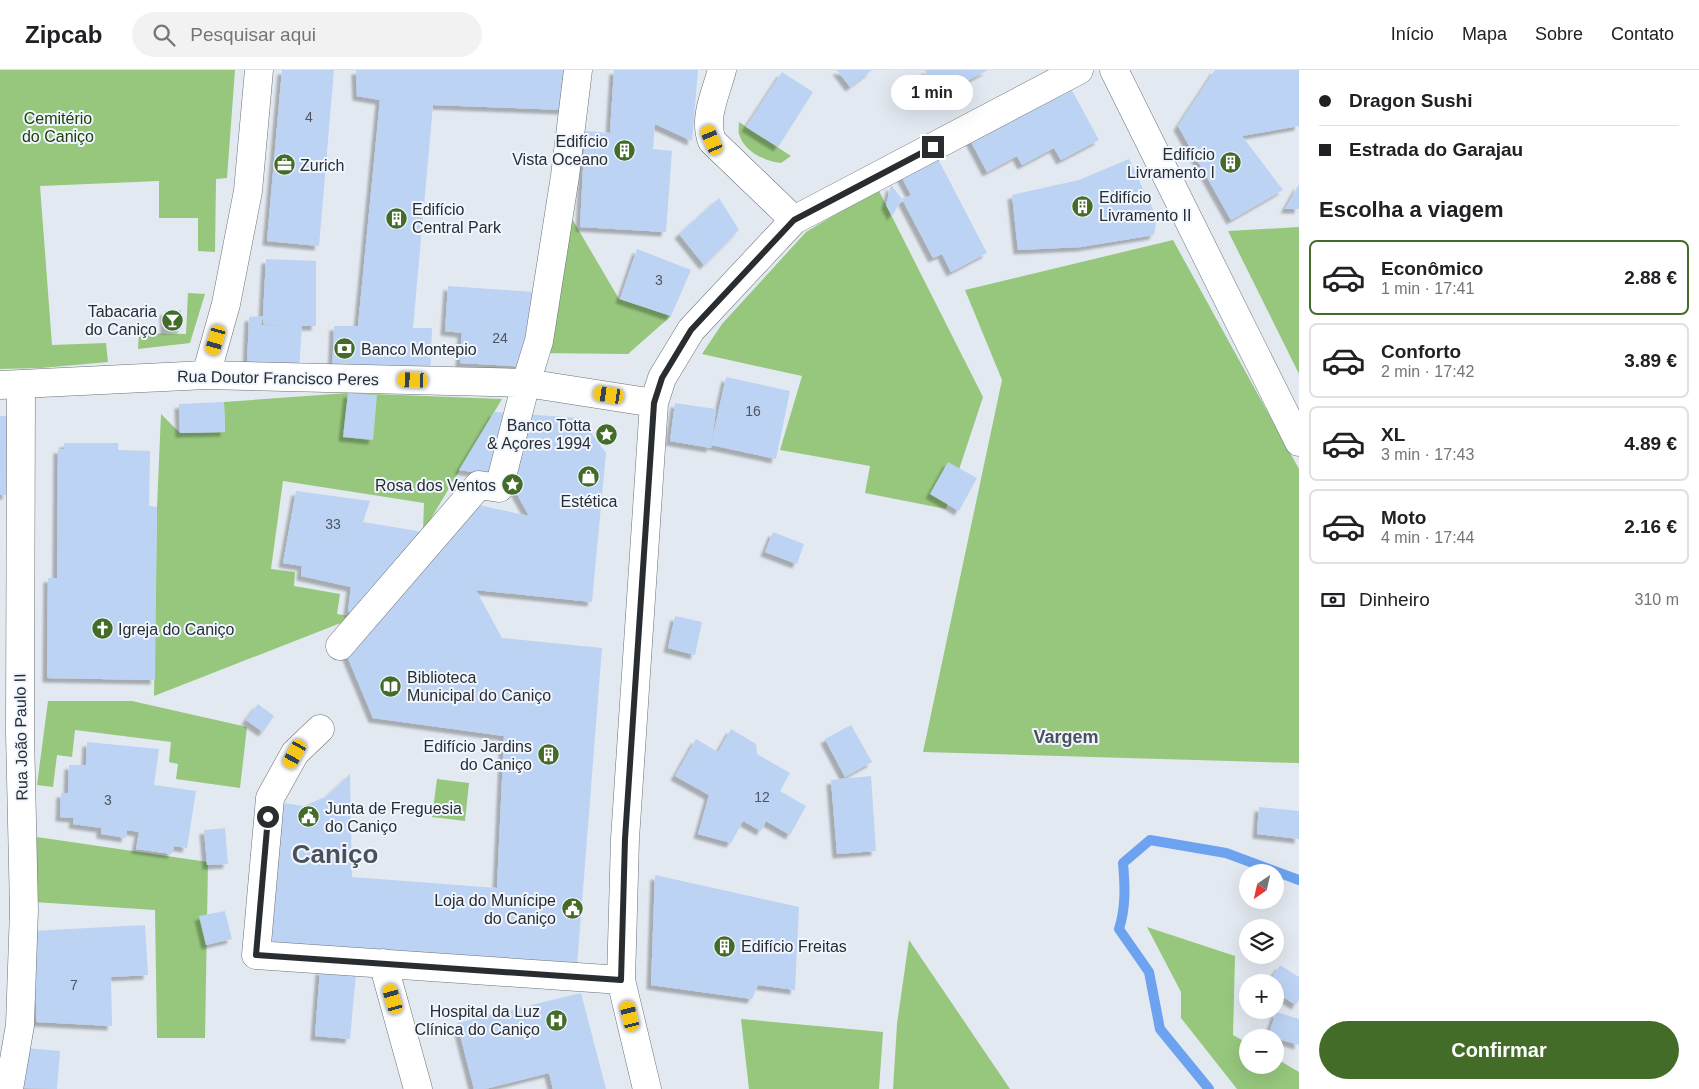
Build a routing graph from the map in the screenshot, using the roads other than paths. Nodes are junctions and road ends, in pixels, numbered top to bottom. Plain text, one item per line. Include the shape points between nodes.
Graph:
1 (259, 70) edge
2 (578, 70) edge
3 (722, 70) edge
4 (1079, 70) edge
5 (1114, 70) edge
6 (794, 220) junction
7 (206, 375) junction
8 (526, 383) junction
9 (10, 385) edge
10 (654, 403) junction
11 (1299, 442) edge
12 (340, 646) dead end
13 (320, 729) dead end
14 (383, 963) junction
15 (621, 980) junction
16 (9, 1089) edge
17 (418, 1089) edge
18 (647, 1089) edge

1 - 7 street via 246,201 226,304
2 - 8 street via 539,341
3 - 6 street via 708,118 712,140
4 - 6 street
5 - 11 street
6 - 10 street via 691,330 662,378
7 - 8 street, Rua Doutor Francisco Peres
7 - 9 street, Rua Doutor Francisco Peres
8 - 10 street, Rua Doutor Francisco Peres
8 - 12 street via 499,488 479,485
9 - 16 street, Rua João Paulo II via 24,910 20,1025
10 - 15 street via 625,839
13 - 14 street via 295,754 270,798 256,955
14 - 15 street
14 - 17 street
15 - 18 street

